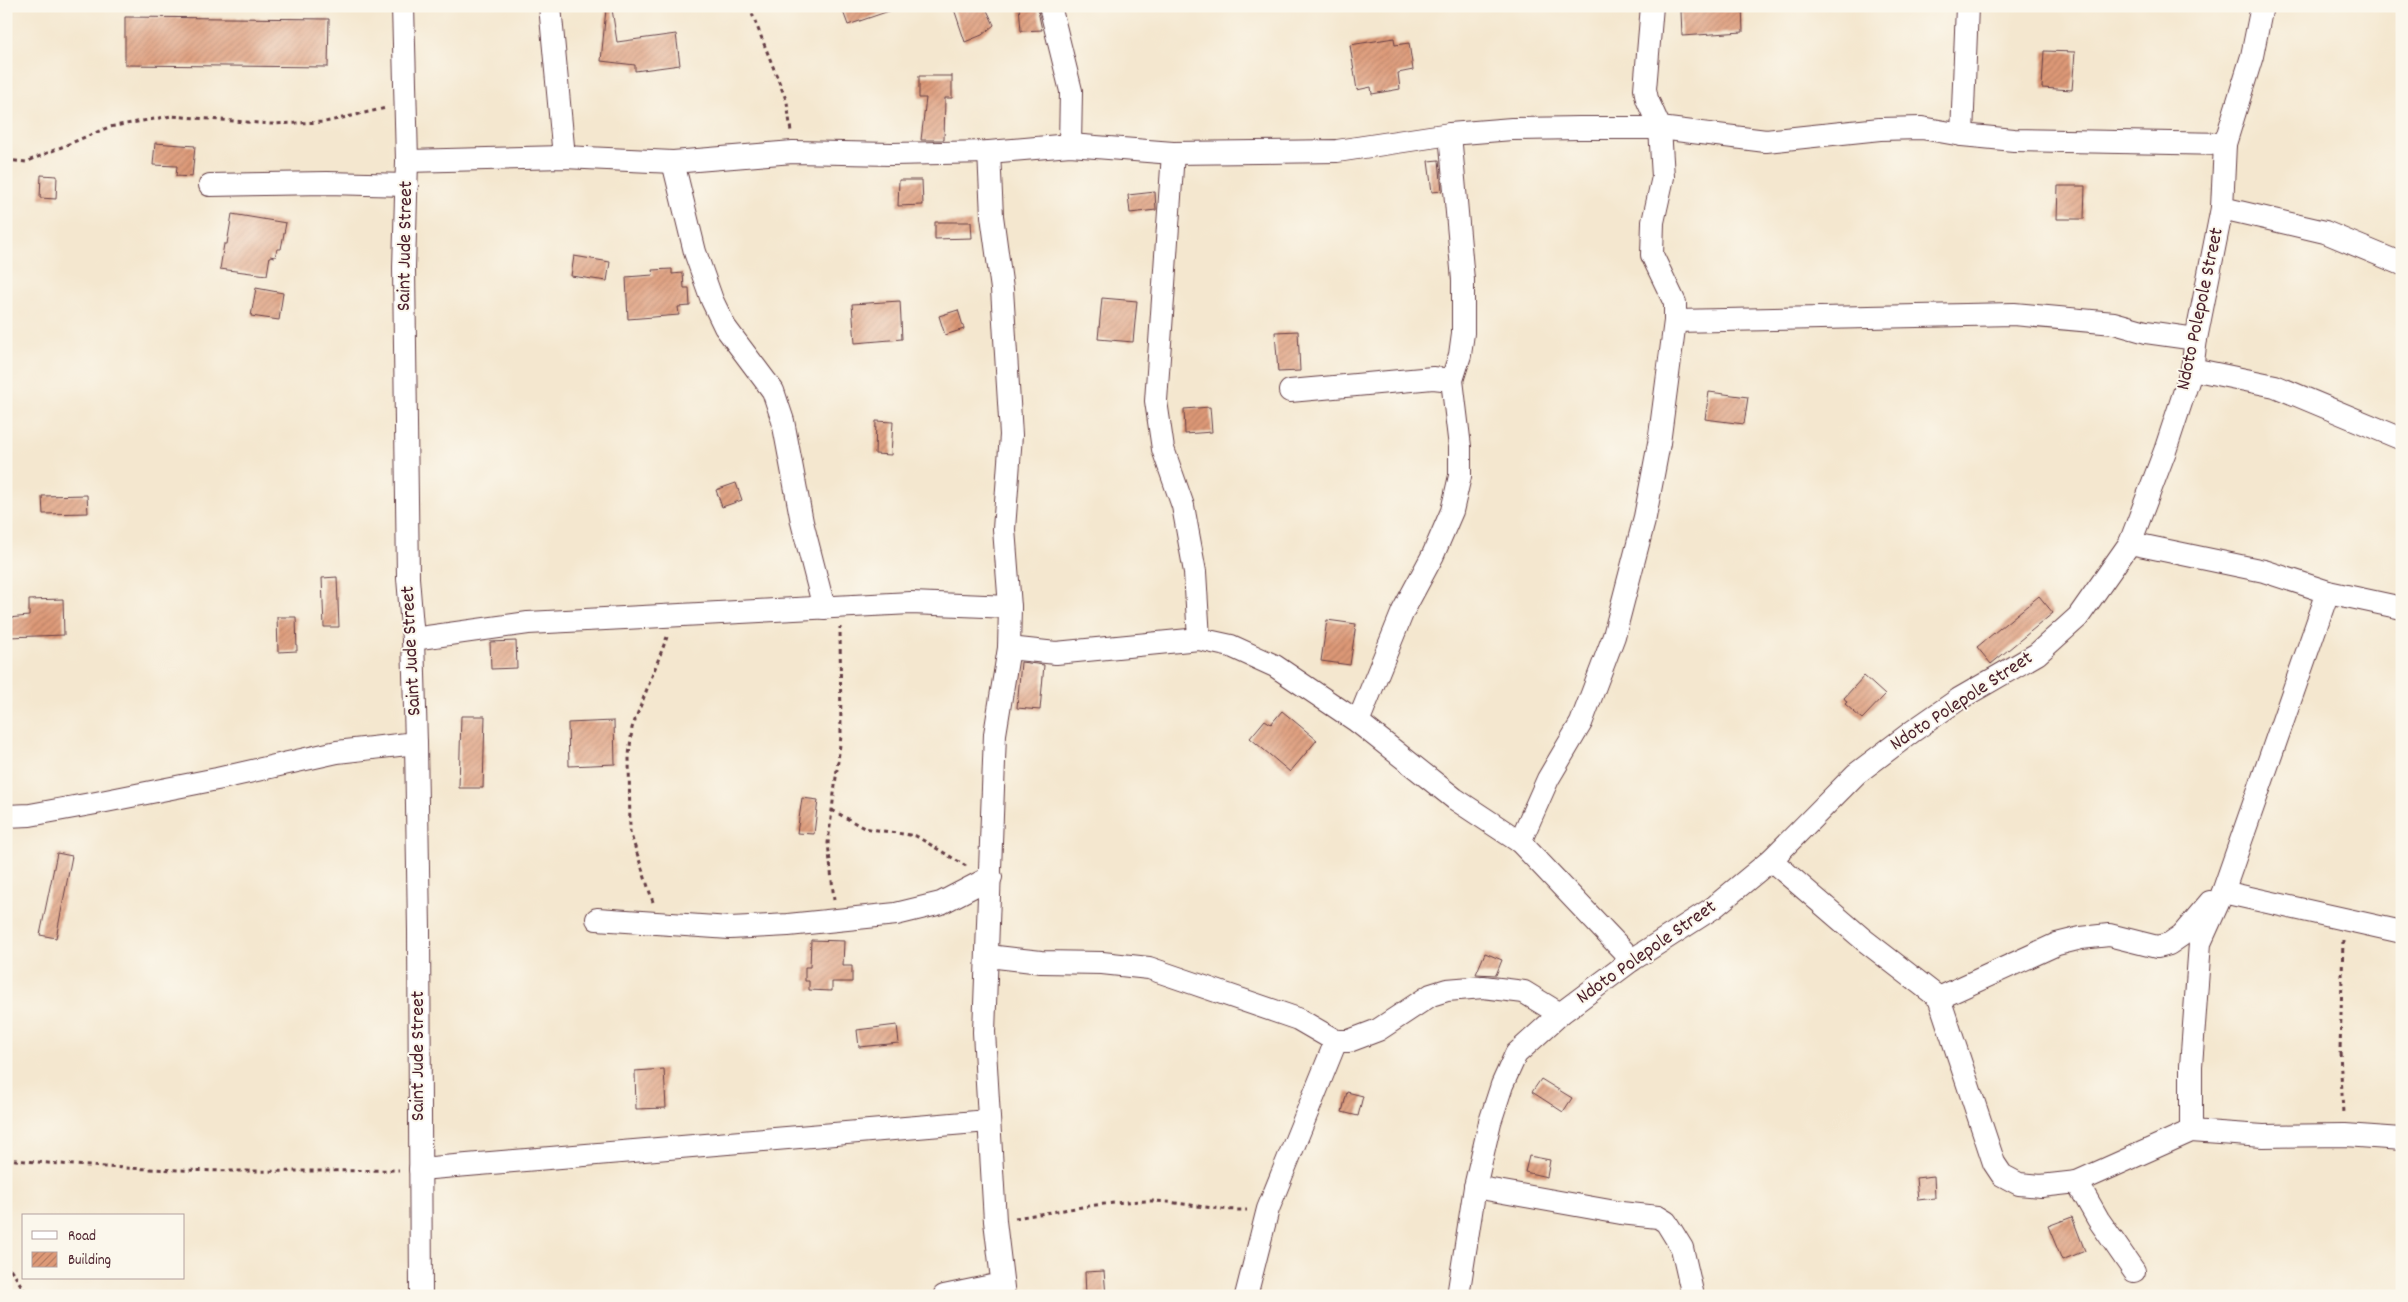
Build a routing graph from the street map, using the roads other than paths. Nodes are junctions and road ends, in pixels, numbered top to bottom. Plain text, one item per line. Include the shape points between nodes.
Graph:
1 (403, 6) edge
2 (550, 6) edge
3 (1050, 6) edge
4 (1652, 6) edge
5 (1967, 6) edge
6 (2262, 6) edge
7 (1660, 128) junction
8 (1450, 134) junction
9 (1962, 135) junction
10 (2224, 144) junction
11 (1070, 145) junction
12 (989, 152) junction
13 (1173, 153) junction
14 (564, 158) junction
15 (407, 161) junction
16 (673, 162) junction
17 (210, 185) dead end
18 (406, 185) junction
19 (2222, 208) junction
20 (2402, 264) edge
21 (1675, 321) junction
22 (2196, 339) junction
23 (2192, 369) junction
24 (1452, 380) junction
25 (1290, 391) dead end
26 (2402, 439) edge
27 (2130, 543) junction
28 (2328, 592) junction
29 (1010, 607) junction
30 (832, 608) junction
31 (2402, 608) edge
32 (413, 639) junction
33 (1199, 639) junction
34 (1009, 648) junction
35 (1358, 722) junction
36 (416, 743) junction
37 (6, 816) edge
38 (1520, 842) junction
39 (1771, 860) junction
40 (988, 878) junction
41 (2226, 883) junction
42 (597, 919) dead end
43 (2402, 932) edge
44 (988, 956) junction
45 (1632, 960) junction
46 (1939, 998) junction
47 (1560, 1014) junction
48 (1336, 1041) junction
49 (988, 1121) junction
50 (2191, 1131) junction
51 (2402, 1139) edge
52 (420, 1169) junction
53 (2077, 1182) junction
54 (1475, 1187) junction
55 (2134, 1271) dead end
56 (1003, 1290) edge
57 (421, 1296) edge
58 (944, 1296) edge
59 (1246, 1296) edge
60 (1458, 1296) edge
61 (1693, 1296) edge

1 - 15 street, Saint Jude Street
2 - 14 street
3 - 11 street via 1071,91
4 - 7 street via 1645,89
5 - 9 street
6 - 10 street, Ndoto Polepole Street via 2252,56
7 - 8 street via 1512,129
7 - 9 street via 1766,141 1880,129 1922,128
7 - 21 street via 1663,177 1652,229 1652,255 1675,303
8 - 13 street via 1337,152
8 - 24 street via 1463,280 1460,355
9 - 10 street via 2014,140
10 - 19 street, Ndoto Polepole Street
11 - 12 street
11 - 13 street
12 - 16 street via 793,152
12 - 29 street via 1011,434 1004,529
13 - 33 street via 1156,401 1163,449 1183,506 1195,572
14 - 15 street
14 - 16 street
15 - 18 street, Saint Jude Street
16 - 30 street via 695,252 712,300 725,327 773,391 783,421 802,522
17 - 18 street
18 - 32 street, Saint Jude Street via 408,578
19 - 20 street via 2325,232
19 - 22 street, Ndoto Polepole Street
21 - 22 street via 2014,314 2114,323 2146,332
21 - 38 street via 1647,508 1614,636 1581,723 1548,779
22 - 23 street, Ndoto Polepole Street
23 - 26 street via 2275,386
23 - 27 street, Ndoto Polepole Street
24 - 25 street via 1433,378
24 - 35 street via 1460,476 1452,511 1403,611
27 - 28 street via 2264,570
27 - 39 street, Ndoto Polepole Street via 2078,618 2037,654 1959,699 1856,774
28 - 31 street
28 - 41 street
29 - 30 street via 911,603
29 - 34 street
30 - 32 street via 528,623
32 - 36 street, Saint Jude Street
33 - 34 street via 1056,653
33 - 35 street via 1231,646 1275,666
34 - 40 street via 995,734
35 - 38 street via 1455,799
36 - 37 street via 337,752 96,803
36 - 52 street, Saint Jude Street
38 - 45 street
39 - 45 street, Ndoto Polepole Street via 1713,908
39 - 46 street via 1864,940
40 - 42 street via 941,903 896,914 730,928
40 - 44 street
41 - 43 street via 2343,919
41 - 46 street via 2182,935 2169,944 2158,946 2109,935 2081,938 2057,944
41 - 50 street via 2200,943 2191,1066
44 - 48 street via 1149,968 1298,1019
44 - 49 street via 984,1032
45 - 47 street, Ndoto Polepole Street
46 - 53 street via 1994,1163 2002,1174 2019,1184 2041,1186
47 - 48 street via 1524,992 1483,987 1447,990 1431,996 1378,1030 1350,1041
47 - 54 street, Ndoto Polepole Street via 1516,1054 1490,1122
48 - 59 street via 1268,1209
49 - 52 street
49 - 56 street
50 - 51 street
50 - 53 street
52 - 57 street, Saint Jude Street
53 - 55 street
54 - 60 street, Ndoto Polepole Street
54 - 61 street via 1658,1217 1666,1222 1682,1248
56 - 58 street

